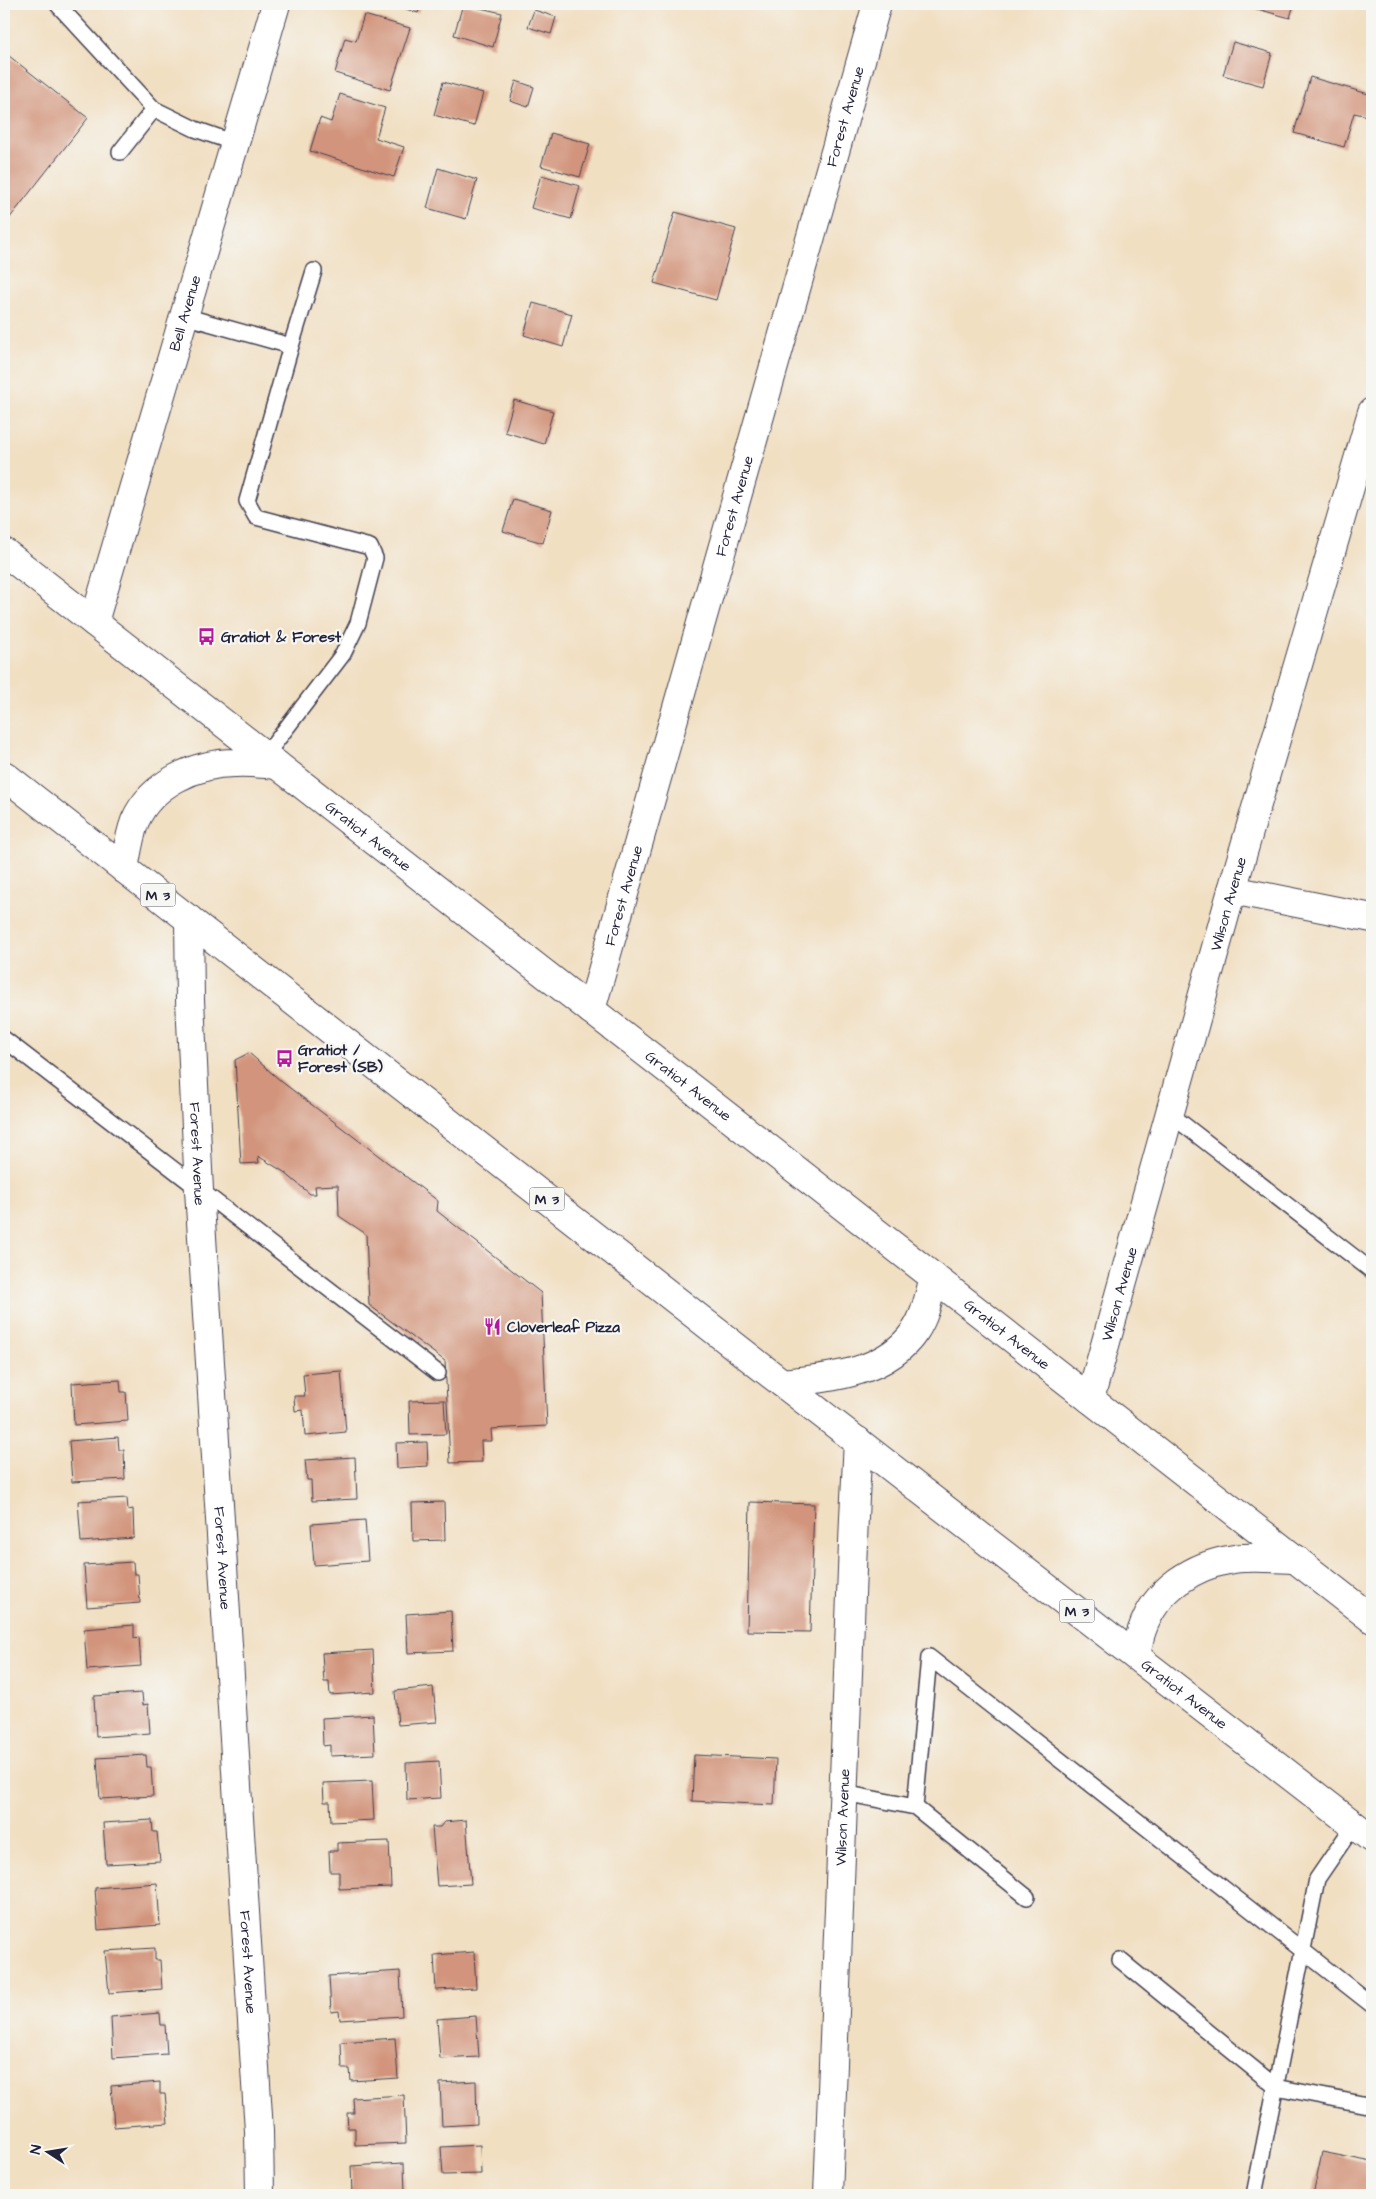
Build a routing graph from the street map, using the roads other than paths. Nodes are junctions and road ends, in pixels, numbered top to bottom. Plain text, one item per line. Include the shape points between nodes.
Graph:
1 (57, 4) edge
2 (276, 4) edge
3 (877, 4) edge
4 (154, 109) junction
5 (235, 144) junction
6 (120, 152) dead end
7 (314, 271) dead end
8 (184, 316) junction
9 (291, 346) junction
10 (1372, 412) edge
11 (4, 552) edge
12 (94, 622) junction
13 (271, 761) junction
14 (4, 775) edge
15 (124, 870) junction
16 (1232, 890) junction
17 (1372, 918) edge
18 (190, 919) junction
19 (591, 1010) junction
20 (4, 1039) edge
21 (1170, 1114) junction
22 (199, 1190) junction
23 (1372, 1270) edge
24 (934, 1277) junction
25 (438, 1373) dead end
26 (782, 1383) junction
27 (1090, 1399) junction
28 (858, 1441) junction
29 (1296, 1559) junction
30 (1372, 1618) edge
31 (1136, 1656) junction
32 (844, 1793) junction
33 (915, 1807) junction
34 (1363, 1832) edge
35 (1026, 1897) dead end
36 (1303, 1950) junction
37 (1120, 1960) dead end
38 (1372, 2005) edge
39 (1276, 2087) junction
40 (1372, 2106) edge
41 (260, 2195) edge
42 (828, 2195) edge
43 (1254, 2195) edge

1 - 4 lane
2 - 5 street, Bell Avenue
3 - 19 street, Forest Avenue
4 - 5 lane
4 - 6 lane
5 - 8 street, Bell Avenue
7 - 9 lane
8 - 9 lane
8 - 12 street, Bell Avenue
9 - 13 lane via 247,501 256,517 370,547 375,558 358,623 343,654
10 - 16 street, Wilson Avenue
11 - 12 street, Gratiot Avenue
12 - 13 street, Gratiot Avenue
13 - 15 street via 204,766 164,786 148,800 135,820
13 - 19 street, Gratiot Avenue
14 - 15 street, Gratiot Avenue / M 3
15 - 18 street, Gratiot Avenue / M 3
16 - 17 street
16 - 21 street, Wilson Avenue
18 - 22 street, Forest Avenue via 190,1000
18 - 26 street, Gratiot Avenue / M 3
19 - 24 street, Gratiot Avenue
20 - 22 lane
21 - 23 lane
21 - 27 street, Wilson Avenue
22 - 25 lane
22 - 41 street, Forest Avenue via 259,2131
24 - 26 street via 915,1332 879,1362 826,1379
24 - 27 street, Gratiot Avenue
26 - 28 street, Gratiot Avenue / M 3
27 - 29 street, Gratiot Avenue
28 - 31 street, Gratiot Avenue / M 3
28 - 32 street, Wilson Avenue
29 - 30 street, Gratiot Avenue
29 - 31 street via 1235,1559 1188,1573 1154,1605 1142,1629
31 - 34 street, Gratiot Avenue / M 3
32 - 33 lane
32 - 42 street, Wilson Avenue
33 - 35 lane
33 - 36 lane via 929,1657
34 - 36 lane via 1317,1879
36 - 38 lane
36 - 39 lane
37 - 39 lane
39 - 40 lane
39 - 43 lane

